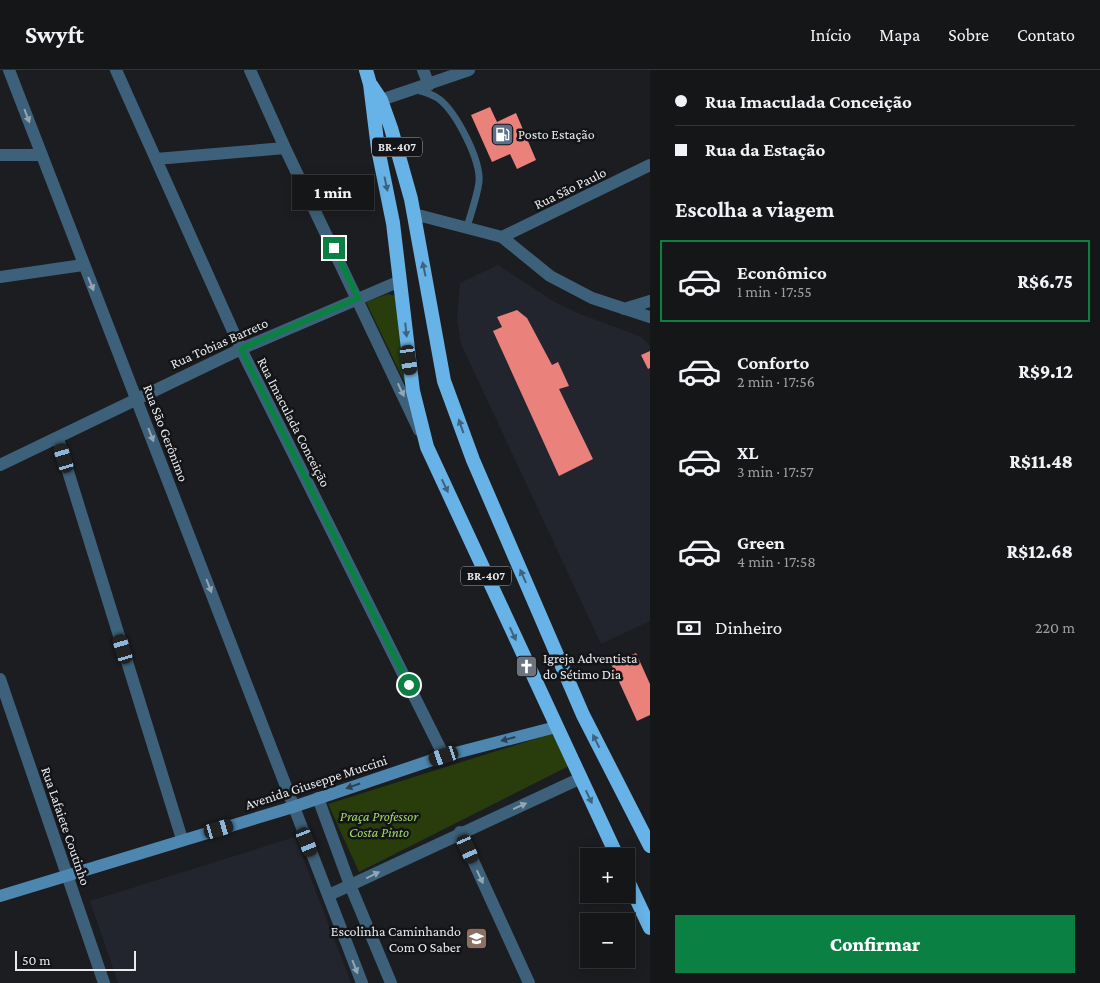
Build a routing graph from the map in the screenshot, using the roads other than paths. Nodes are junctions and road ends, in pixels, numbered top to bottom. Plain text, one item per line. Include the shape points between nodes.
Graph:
1 (9, 70) edge
2 (116, 70) edge
3 (250, 70) edge
4 (366, 70) edge
5 (424, 70) edge
6 (469, 70) edge
7 (370, 84) junction
8 (429, 85) junction
9 (413, 89) junction
10 (381, 100) junction
11 (284, 148) junction
12 (42, 154) junction
13 (0, 156) edge
14 (156, 159) junction
15 (650, 165) edge
16 (414, 214) junction
17 (467, 227) junction
18 (502, 237) junction
19 (84, 265) junction
20 (0, 277) edge
21 (400, 281) junction
22 (358, 298) junction
23 (650, 301) edge
24 (622, 309) junction
25 (650, 317) edge
26 (241, 349) junction
27 (137, 398) junction
28 (58, 439) junction
29 (427, 446) junction
30 (0, 465) edge
31 (0, 679) edge
32 (556, 727) junction
33 (444, 756) junction
34 (581, 778) junction
35 (318, 798) junction
36 (293, 807) junction
37 (460, 832) junction
38 (182, 840) junction
39 (649, 842) edge
40 (613, 848) edge
41 (66, 875) junction
42 (350, 885) junction
43 (328, 895) junction
44 (0, 896) edge
45 (635, 896) edge
46 (650, 928) edge
47 (104, 983) edge
48 (362, 983) edge
49 (391, 983) edge
50 (529, 983) edge

1 -> 12 street, Rua São Gerônimo
2 - 14 street, Rua Imaculada Conceição
3 - 11 street
4 - 7 highway, BR-407
5 - 8 street
6 - 8 street
7 - 10 highway, BR-407
7 -> 21 highway, BR-407
8 - 9 street
9 - 10 street
9 - 17 lane via 428,92 440,100 464,133 477,162 479,181
10 - 16 highway, BR-407
11 - 14 street
11 - 22 street
12 - 13 street
12 - 19 street, Rua São Gerônimo
14 - 26 street, Rua Imaculada Conceição
15 - 18 street, Rua São Paulo
16 - 17 street
39 -> 16 highway, BR-407 via 583,715 473,460 444,381
17 - 18 street
18 - 24 street via 550,276
19 - 20 street
19 -> 27 street, Rua São Gerônimo
21 - 22 street, Rua Tobias Barreto
21 -> 29 highway, BR-407 via 413,391
22 - 26 street, Rua Tobias Barreto
22 -> 29 street
23 - 24 street
24 - 25 street
26 - 27 street, Rua Tobias Barreto
26 - 33 street, Rua Imaculada Conceição
27 - 28 street, Rua Tobias Barreto
27 -> 36 street, Rua São Gerônimo
28 - 30 street, Rua Tobias Barreto
28 - 38 street
29 -> 32 highway, BR-407
31 - 41 street, Rua Lafaiete Coutinho
32 -> 33 main road, Avenida Giuseppe Muccini
32 - 34 highway, BR-407
33 -> 35 main road, Avenida Giuseppe Muccini
37 -> 34 street
34 -> 40 highway, BR-407
35 - 36 main road, Avenida Giuseppe Muccini
35 - 42 street
36 - 38 main road, Avenida Giuseppe Muccini
36 - 43 street, Rua São Gerônimo
42 -> 37 street
37 -> 50 street
38 - 41 main road, Avenida Giuseppe Muccini
41 - 44 main road, Avenida Giuseppe Muccini
41 - 47 street, Rua Lafaiete Coutinho
42 - 43 street
42 - 49 street
43 -> 48 street, Rua São Gerônimo
45 - 46 highway

